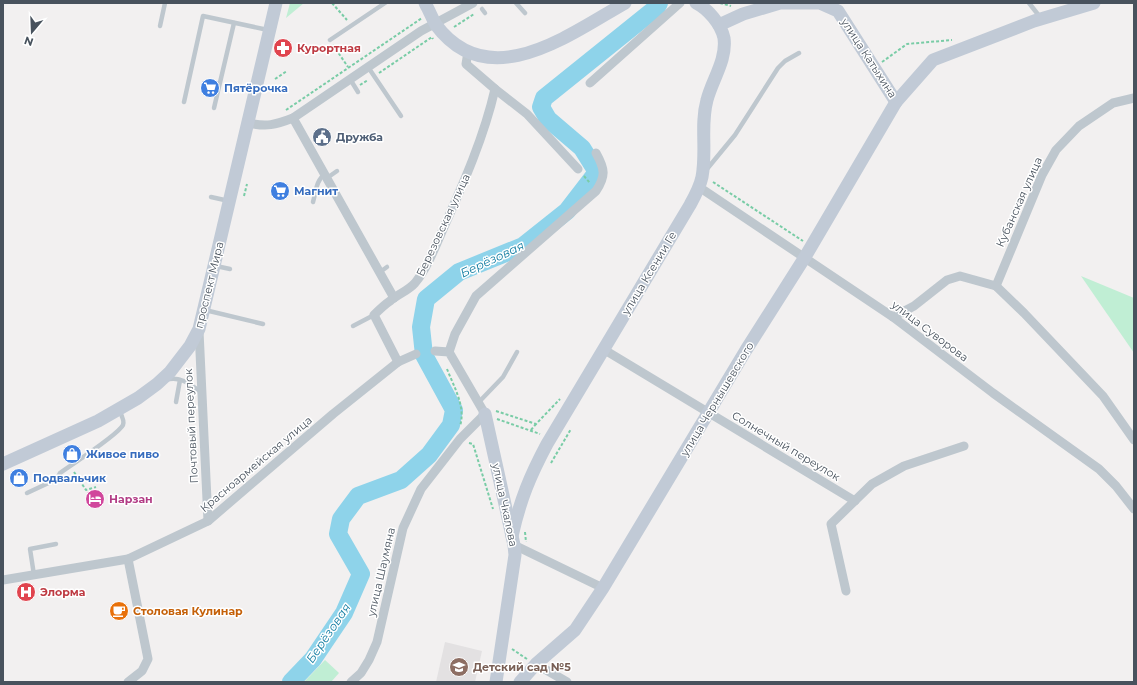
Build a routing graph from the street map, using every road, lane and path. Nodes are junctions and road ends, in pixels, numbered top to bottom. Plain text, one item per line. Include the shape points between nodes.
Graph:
1 (166, 3) edge
2 (276, 3) edge
3 (332, 3) edge
4 (385, 3) edge
5 (425, 3) edge
6 (473, 3) edge
7 (516, 3) edge
8 (625, 3) edge
9 (680, 3) edge
10 (696, 3) edge
11 (1029, 3) edge
12 (1094, 3) edge
13 (525, 13) dead end
14 (1041, 19) junction
15 (414, 22) dead end
16 (234, 23) junction
17 (436, 24) junction
18 (459, 24) dead end
19 (352, 25) junction
20 (719, 25) junction
21 (160, 26) dead end
22 (269, 30) junction
23 (455, 31) dead end
24 (330, 40) joint
25 (954, 40) dead end
26 (437, 42) dead end
27 (468, 52) junction
28 (799, 53) dead end
29 (348, 67) junction
30 (368, 67) junction
31 (875, 68) junction
32 (287, 71) dead end
33 (374, 76) junction
34 (274, 79) dead end
35 (350, 79) junction
36 (590, 83) dead end
37 (496, 89) junction
38 (357, 90) joint
39 (1134, 98) edge
40 (184, 102) dead end
41 (896, 102) junction
42 (214, 108) dead end
43 (282, 113) dead end
44 (401, 116) dead end
45 (293, 118) junction
46 (248, 123) junction
47 (596, 153) dead end
48 (578, 169) joint
49 (337, 171) dead end
50 (326, 176) junction
51 (247, 184) dead end
52 (703, 185) junction
53 (596, 191) junction
54 (244, 196) dead end
55 (211, 197) dead end
56 (230, 201) junction
57 (313, 202) dead end
58 (808, 251) junction
59 (214, 266) junction
60 (230, 269) dead end
61 (996, 286) junction
62 (394, 298) junction
63 (203, 310) junction
64 (374, 315) junction
65 (893, 317) junction
66 (263, 324) dead end
67 (353, 326) dead end
68 (198, 329) junction
69 (603, 349) junction
70 (435, 351) dead end
71 (449, 352) junction
72 (517, 352) dead end
73 (416, 354) dead end
74 (398, 362) junction
75 (180, 380) junction
76 (157, 384) junction
77 (202, 393) junction
78 (564, 394) dead end
79 (176, 402) dead end
80 (481, 408) junction
81 (119, 410) junction
82 (709, 413) junction
83 (536, 424) junction
84 (571, 429) dead end
85 (531, 430) junction
86 (550, 437) junction
87 (1134, 440) edge
88 (473, 444) dead end
89 (964, 446) dead end
90 (3, 464) edge
91 (548, 469) dead end
92 (79, 479) dead end
93 (96, 487) dead end
94 (27, 493) dead end
95 (855, 501) junction
96 (1134, 509) edge
97 (495, 514) dead end
98 (208, 521) junction
99 (525, 531) dead end
100 (517, 543) junction
101 (56, 544) dead end
102 (128, 559) junction
103 (34, 575) junction
104 (3, 580) edge
105 (603, 588) junction
106 (846, 591) dead end
107 (501, 646) junction
108 (532, 662) junction
109 (128, 682) edge
110 (351, 682) edge
111 (496, 682) edge
112 (520, 682) edge
113 (567, 682) edge

1 - 21 lane
2 - 22 street, проспект Мира
3 - 19 path
4 - 19 lane
5 - 17 street
6 - 17 street
7 - 13 lane
8 - 27 street via 568,37 531,52 511,58
9 - 36 street
10 - 20 street, улица Ксении Ге
11 - 14 lane
12 - 14 street, улица Катыхина
14 - 41 street, улица Катыхина via 933,60
15 - 29 path
16 - 22 lane
16 - 40 lane via 203,16
16 - 42 lane
17 - 27 street via 454,44
17 - 30 street via 421,30
18 - 23 path via 453,28
19 - 24 lane
20 - 31 street, улица Катыхина via 743,14 780,3 820,3 838,11
20 - 52 street, улица Ксении Ге via 724,37 724,50 704,116
22 - 46 street, проспект Мира
24 - 29 path
25 - 31 path via 907,44
26 - 33 path via 432,38
27 - 37 street via 466,64
28 - 52 lane via 778,68
29 - 43 path
30 - 33 lane
30 - 35 street
31 - 41 street, улица Катыхина
32 - 34 path
33 - 38 path
33 - 44 lane
35 - 38 lane
35 - 45 street
37 - 48 street via 527,114
37 - 62 street, Березовская улица via 478,148 424,270 414,284
39 - 61 street, Кубанская улица via 1113,103 1079,126 1056,150 1042,175
41 - 58 street, улица Чернышевского
45 - 46 street via 274,125
45 - 50 street
46 - 56 street, проспект Мира
47 - 53 street via 604,173
48 - 53 path
49 - 50 lane
50 - 57 lane via 320,177
50 - 62 street via 384,270
51 - 54 path
52 - 58 street, улица Суворова
52 - 58 path via 714,182
52 - 69 street, улица Ксении Ге
53 - 71 street via 476,296 455,334
55 - 56 lane
56 - 59 street, проспект Мира
58 - 65 street, улица Суворова
58 - 82 street, улица Чернышевского
59 - 60 lane
59 - 63 street, проспект Мира
61 - 65 street via 960,276 947,280 914,306
61 - 87 street via 1103,396
62 - 64 street, Березовская улица
63 - 66 lane
63 - 68 street, проспект Мира
64 - 67 lane
64 - 74 street
65 - 96 street, улица Суворова via 1099,469
68 - 76 street, проспект Мира via 182,358
68 - 77 street, Почтовый переулок
69 - 82 street, Солнечный переулок
69 - 86 street, улица Ксении Ге
70 - 71 street
71 - 80 street, улица Чкалова
72 - 80 lane
73 - 74 street, Красноармейская улица
74 - 98 street, Красноармейская улица
75 - 76 lane via 169,379
75 - 77 lane
75 - 79 lane
76 - 81 street, проспект Мира
77 - 98 street, Почтовый переулок
78 - 83 path
80 - 83 path
80 - 85 path
80 - 100 street, улица Чкалова
80 - 110 street, улица Шаумяна via 421,489 403,528 377,642 361,673
81 - 90 street, проспект Мира
81 - 94 lane via 124,421 120,429 60,473 56,479
82 - 95 street, Солнечный переулок
82 - 105 street, улица Чернышевского
83 - 85 path
84 - 91 path
85 - 86 path
86 - 100 street, улица Ксении Ге via 517,511
88 - 97 path
89 - 95 street via 904,466 872,484
92 - 93 path via 86,490
95 - 106 street via 831,524
98 - 102 street, Красноармейская улица
99 - 100 path via 527,543
100 - 105 street
100 - 107 street, улица Чкалова
101 - 103 lane via 30,549
102 - 103 street, Красноармейская улица
102 - 109 street via 148,659 142,671
103 - 104 street, Красноармейская улица
105 - 108 street, улица Чернышевского via 574,630
107 - 108 path
107 - 111 street, улица Чкалова
108 - 112 street, улица Чернышевского
108 - 113 street

